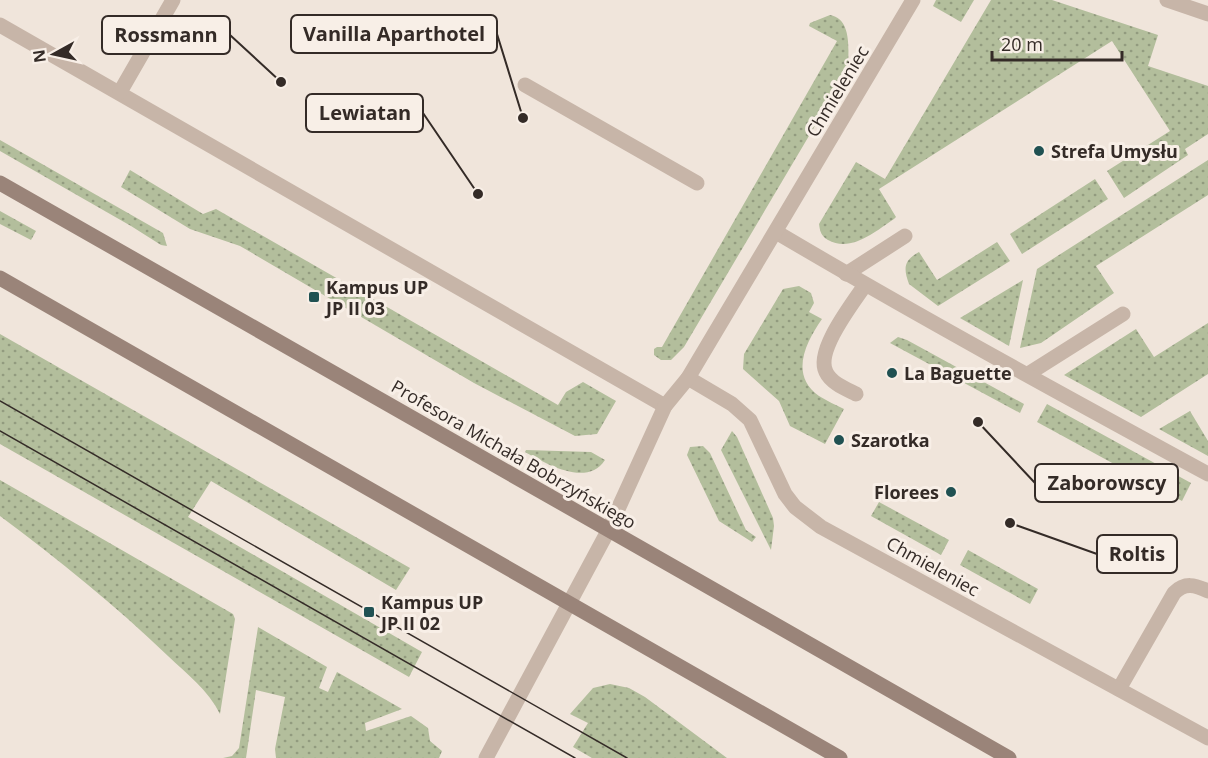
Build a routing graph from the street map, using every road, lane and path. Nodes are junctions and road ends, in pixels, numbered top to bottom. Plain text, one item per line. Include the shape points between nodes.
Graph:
1 (173, 0) edge
2 (913, 0) edge
3 (1167, 0) edge
4 (1208, 14) edge
5 (0, 25) edge
6 (525, 85) dead end
7 (120, 92) junction
8 (0, 183) edge
9 (697, 183) dead end
10 (776, 232) junction
11 (905, 236) dead end
12 (846, 274) junction
13 (0, 278) edge
14 (865, 285) junction
15 (1123, 314) dead end
16 (1028, 375) junction
17 (688, 378) junction
18 (856, 394) dead end
19 (665, 406) junction
20 (1208, 474) edge
21 (608, 531) junction
22 (1208, 591) edge
23 (568, 604) junction
24 (1119, 689) junction
25 (1208, 738) edge
26 (486, 758) edge
27 (840, 758) edge
28 (1009, 758) edge

1 - 7 street
2 - 10 street, Chmieleniec
3 - 4 street
5 - 7 street
6 - 9 street
7 - 19 street
8 - 21 main road, Profesora Michała Bobrzyńskiego
10 - 12 street
10 - 17 street, Chmieleniec
11 - 12 street
12 - 14 street
13 - 23 main road
14 - 16 street
14 - 18 street via 838,326 824,359 831,379
15 - 16 street
16 - 20 street
17 - 19 street, Chmieleniec
17 - 24 street, Chmieleniec via 732,404 750,420 785,494 815,522
19 - 21 street, Chmieleniec
21 - 23 street, Chmieleniec
21 - 28 main road, Profesora Michała Bobrzyńskiego
22 - 24 street via 1185,585 1174,593
23 - 26 street, Chmieleniec
23 - 27 main road
24 - 25 street, Chmieleniec

